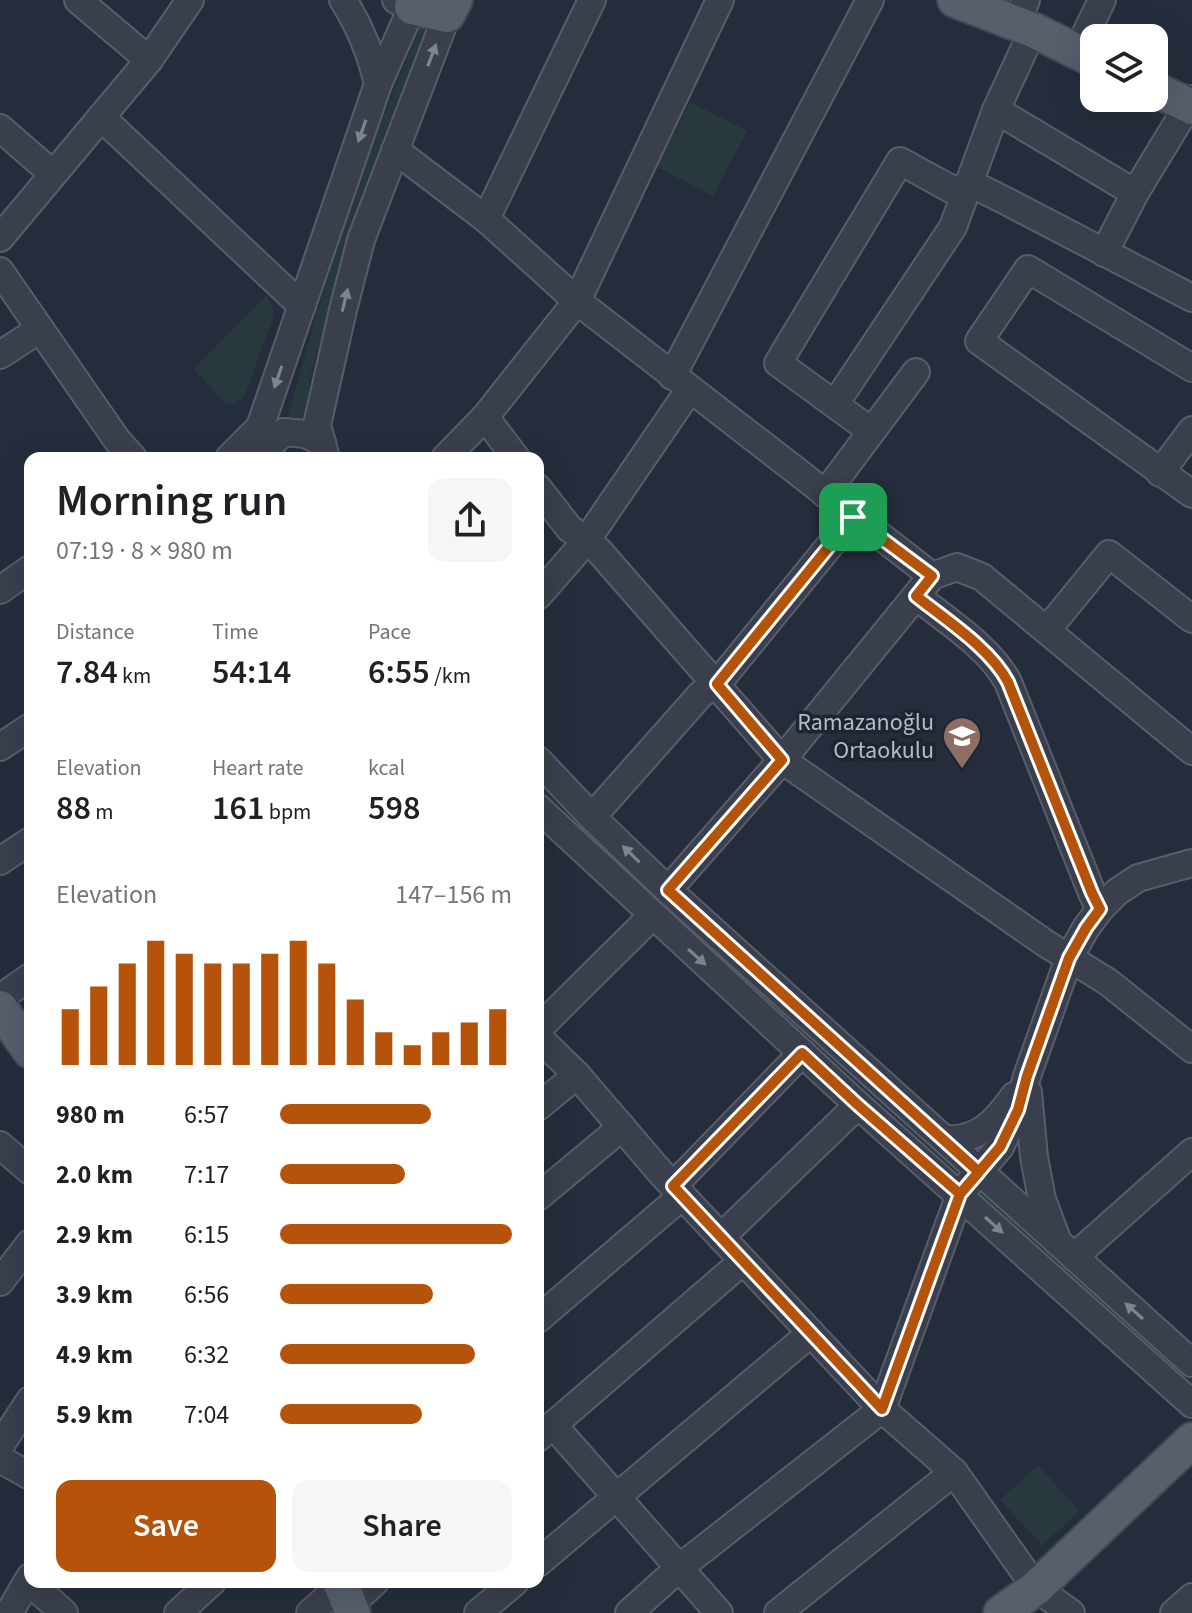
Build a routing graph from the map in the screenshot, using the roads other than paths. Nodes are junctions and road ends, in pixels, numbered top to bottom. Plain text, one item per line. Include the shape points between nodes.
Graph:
1 (78, 0) edge
2 (190, 0) edge
3 (343, 0) edge
4 (592, 0) edge
5 (720, 0) edge
6 (870, 0) edge
7 (957, 0) edge
8 (1102, 0) edge
9 (408, 2) edge
10 (451, 7) edge
11 (1026, 18) edge
12 (1095, 24) edge
13 (1080, 52) edge
14 (149, 60) junction
15 (378, 84) junction
16 (1168, 95) edge
17 (1191, 104) edge
18 (996, 110) junction
19 (101, 117) junction
20 (0, 128) edge
21 (395, 150) junction
22 (53, 174) junction
23 (967, 189) junction
24 (1135, 193) junction
25 (486, 219) junction
26 (0, 238) edge
27 (1104, 253) junction
28 (0, 271) edge
29 (1192, 298) edge
30 (577, 301) junction
31 (302, 306) junction
32 (40, 329) junction
33 (3, 347) edge
34 (1192, 368) edge
35 (916, 372) dead end
36 (681, 382) junction
37 (835, 404) junction
38 (485, 417) junction
39 (1192, 430) edge
40 (871, 431) junction
41 (263, 445) edge
42 (324, 450) edge
43 (128, 452) edge
44 (451, 452) edge
45 (511, 452) edge
46 (1160, 473) junction
47 (825, 494) junction
48 (1192, 494) edge
49 (544, 496) edge
50 (853, 517) junction
51 (586, 541) junction
52 (924, 586) junction
53 (544, 589) edge
54 (1192, 619) edge
55 (1047, 630) junction
56 (717, 684) junction
57 (1192, 751) edge
58 (782, 760) junction
59 (544, 766) edge
60 (544, 815) edge
61 (592, 817) junction
62 (24, 845) edge
63 (0, 861) edge
64 (1192, 863) edge
65 (668, 890) junction
66 (1100, 909) junction
67 (652, 916) junction
68 (1069, 958) junction
69 (24, 981) edge
70 (0, 998) edge
71 (0, 1008) edge
72 (544, 1023) edge
73 (24, 1042) edge
74 (544, 1043) edge
75 (1192, 1049) edge
76 (802, 1053) junction
77 (577, 1075) junction
78 (1027, 1076) junction
79 (544, 1102) edge
80 (858, 1105) junction
81 (622, 1127) junction
82 (944, 1139) junction
83 (0, 1145) edge
84 (1192, 1152) edge
85 (24, 1166) edge
86 (979, 1172) junction
87 (678, 1191) junction
88 (544, 1192) edge
89 (960, 1194) junction
90 (721, 1237) junction
91 (1066, 1249) junction
92 (743, 1261) junction
93 (544, 1314) edge
94 (811, 1333) junction
95 (1192, 1363) edge
96 (1192, 1404) edge
97 (24, 1409) edge
98 (882, 1409) junction
99 (546, 1432) edge
100 (1192, 1440) edge
101 (0, 1446) edge
102 (0, 1459) edge
103 (954, 1472) junction
104 (24, 1473) edge
105 (617, 1497) junction
106 (544, 1558) edge
107 (678, 1569) junction
108 (24, 1588) edge
109 (38, 1588) edge
110 (204, 1588) edge
111 (508, 1588) edge
112 (1036, 1588) junction
113 (346, 1596) edge
114 (1192, 1597) edge
115 (9, 1613) edge
116 (64, 1613) edge
117 (178, 1613) edge
118 (310, 1613) edge
119 (478, 1613) edge
120 (629, 1613) edge
121 (719, 1613) edge
122 (778, 1613) edge
123 (1001, 1613) edge
124 (1071, 1613) edge
125 (1174, 1613) edge

1 - 14 street
2 - 14 street
3 - 15 street
4 - 25 street
5 - 30 street
6 - 36 street
7 - 11 main road
8 - 12 street
9 - 10 main road
9 - 15 street
21 -> 10 street
11 - 13 main road
11 - 18 street
14 - 19 street
15 -> 31 street
16 - 17 main road
17 - 24 street
18 - 23 street
18 - 24 street
19 - 22 street
19 - 31 street
20 - 22 street
21 - 25 street
42 -> 21 street via 317,425 343,310 361,240
22 - 26 street
23 - 27 street via 980,188
23 - 37 street via 953,227
23 - 37 street via 951,189 900,161 778,363
24 - 27 street
25 - 30 street
27 - 29 street
28 - 32 street
30 - 36 street
30 - 38 street
31 -> 41 street
32 - 33 street
32 - 43 street
34 - 46 street via 1028,269 979,341
35 - 40 street
36 - 47 street
36 - 51 street
37 - 40 street
38 - 44 street
38 - 45 street
39 - 46 street
40 - 47 street
41 - 42 street via 284,432 305,434
46 - 48 street
47 - 50 street
49 - 51 street
50 - 52 street
50 - 56 street
51 - 53 street
51 - 56 street
52 - 55 street via 957,567 982,577
52 - 58 street
52 - 66 street via 1002,670
54 - 55 street via 1109,554
55 - 57 street
56 - 58 street
56 - 61 street via 701,694
58 - 65 street
58 - 68 street
59 - 61 street
60 - 67 street
65 -> 61 street
62 - 63 street
64 - 66 street via 1138,878
65 - 82 street
66 - 68 street
67 - 72 street
67 -> 76 street
68 - 75 street
68 - 78 street
69 - 70 street
71 - 73 main road
74 - 77 street
76 - 80 street
76 - 87 street
77 - 79 street
77 - 81 street
78 - 82 street via 1001,1115 980,1132
78 - 86 street via 1000,1147
78 - 91 street via 1042,1199
80 - 89 street
80 - 90 street
81 - 87 street
81 - 88 street
82 - 86 street
83 - 85 street
84 - 91 street
86 - 89 street
86 - 91 street
87 - 90 street
87 - 93 street
89 -> 96 street
89 - 98 street
90 - 92 street
95 -> 91 street
92 - 94 street
92 - 99 street
94 - 98 street
94 - 105 street
97 - 101 street
98 - 103 street
98 - 107 street
99 - 105 street
100 - 112 main road
102 - 104 street
103 - 112 street
103 - 122 street
105 - 106 street
105 - 107 street
107 - 120 street
107 - 121 street
108 - 115 street
109 - 116 street
110 - 117 street
111 - 119 street
112 - 123 main road
112 - 124 street
113 - 118 street
114 - 125 street

